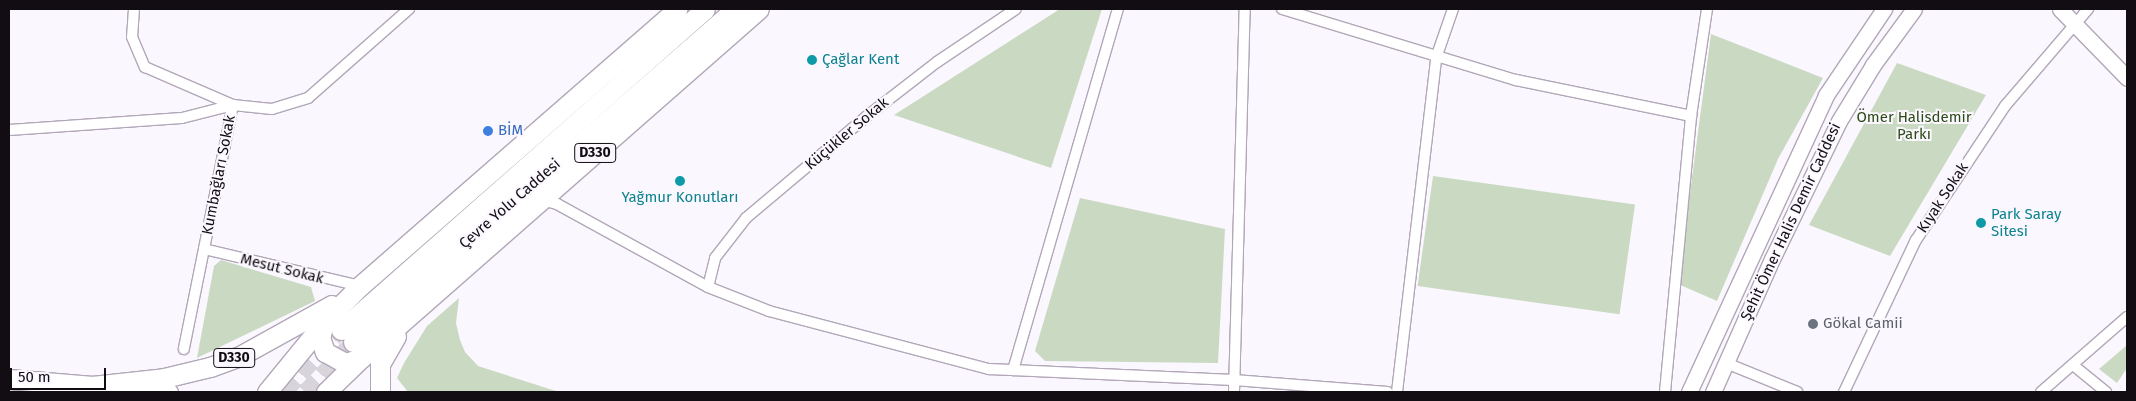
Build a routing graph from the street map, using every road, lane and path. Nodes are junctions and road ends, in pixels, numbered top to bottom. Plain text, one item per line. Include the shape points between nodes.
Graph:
1 (134, 9) edge
2 (409, 9) edge
3 (677, 9) edge
4 (705, 9) edge
5 (734, 9) edge
6 (759, 9) edge
7 (1016, 9) edge
8 (1118, 9) edge
9 (1245, 9) edge
10 (1282, 9) edge
11 (1453, 9) edge
12 (1707, 9) edge
13 (1884, 9) edge
14 (1914, 9) edge
15 (2060, 9) edge
16 (2088, 9) edge
17 (2074, 24) junction
18 (1436, 58) junction
19 (2127, 78) edge
20 (233, 105) junction
21 (1690, 116) junction
22 (9, 130) edge
23 (542, 200) junction
24 (204, 249) junction
25 (360, 286) junction
26 (708, 287) junction
27 (431, 298) junction
28 (2127, 317) edge
29 (345, 338) junction
30 (184, 349) dead end
31 (1726, 363) junction
32 (2073, 364) junction
33 (1013, 370) junction
34 (9, 379) edge
35 (1234, 380) junction
36 (92, 386) junction
37 (168, 392) edge
38 (267, 392) edge
39 (326, 392) edge
40 (380, 392) edge
41 (1234, 392) edge
42 (1388, 392) edge
43 (1397, 392) edge
44 (1665, 392) edge
45 (1689, 392) edge
46 (1713, 392) edge
47 (1797, 392) edge
48 (1844, 392) edge
49 (2041, 392) edge
50 (2106, 392) edge

1 - 20 street via 132,37 145,67
2 - 20 street via 308,98 272,109
3 - 25 highway, D330
4 - 29 highway, Çevre Yolu Caddesi
5 - 29 highway, Çevre Yolu Caddesi
6 - 23 highway, D330
7 - 26 street, Küçükler Sokak via 937,62 866,116 746,218 715,258
8 - 33 street
9 - 35 street
10 - 18 street
11 - 18 street
12 - 21 street
13 - 45 main road, Şehit Ömer Halis Demir Caddesi via 1826,95
14 - 31 main road, Şehit Ömer Halis Demir Caddesi via 1873,65 1839,121
15 - 17 main road
16 - 17 street, Kıyak Sokak
17 - 19 main road
17 - 48 street, Kıyak Sokak via 2005,106 1916,240
18 - 21 street via 1516,80
18 - 43 street
20 - 22 street, Kumbağları Sokak via 182,118
20 - 24 street, Kumbağları Sokak
21 - 44 street
23 - 26 street via 557,204
23 - 27 highway, D330
24 - 25 street, Mesut Sokak
24 - 30 street, Kumbağları Sokak
25 - 29 highway
25 - 36 highway, D330 via 313,317 220,363 164,378
26 - 33 street via 778,314 989,369
27 - 29 highway, D330
27 - 40 highway via 396,336 384,356 379,371
28 - 32 street
29 - 38 highway
29 - 39 highway, D330
31 - 46 main road, Şehit Ömer Halis Demir Caddesi
31 - 47 street
32 - 49 street
32 - 50 street
33 - 35 street
34 - 36 highway, D330
35 - 41 street
35 - 42 street
36 - 37 highway

